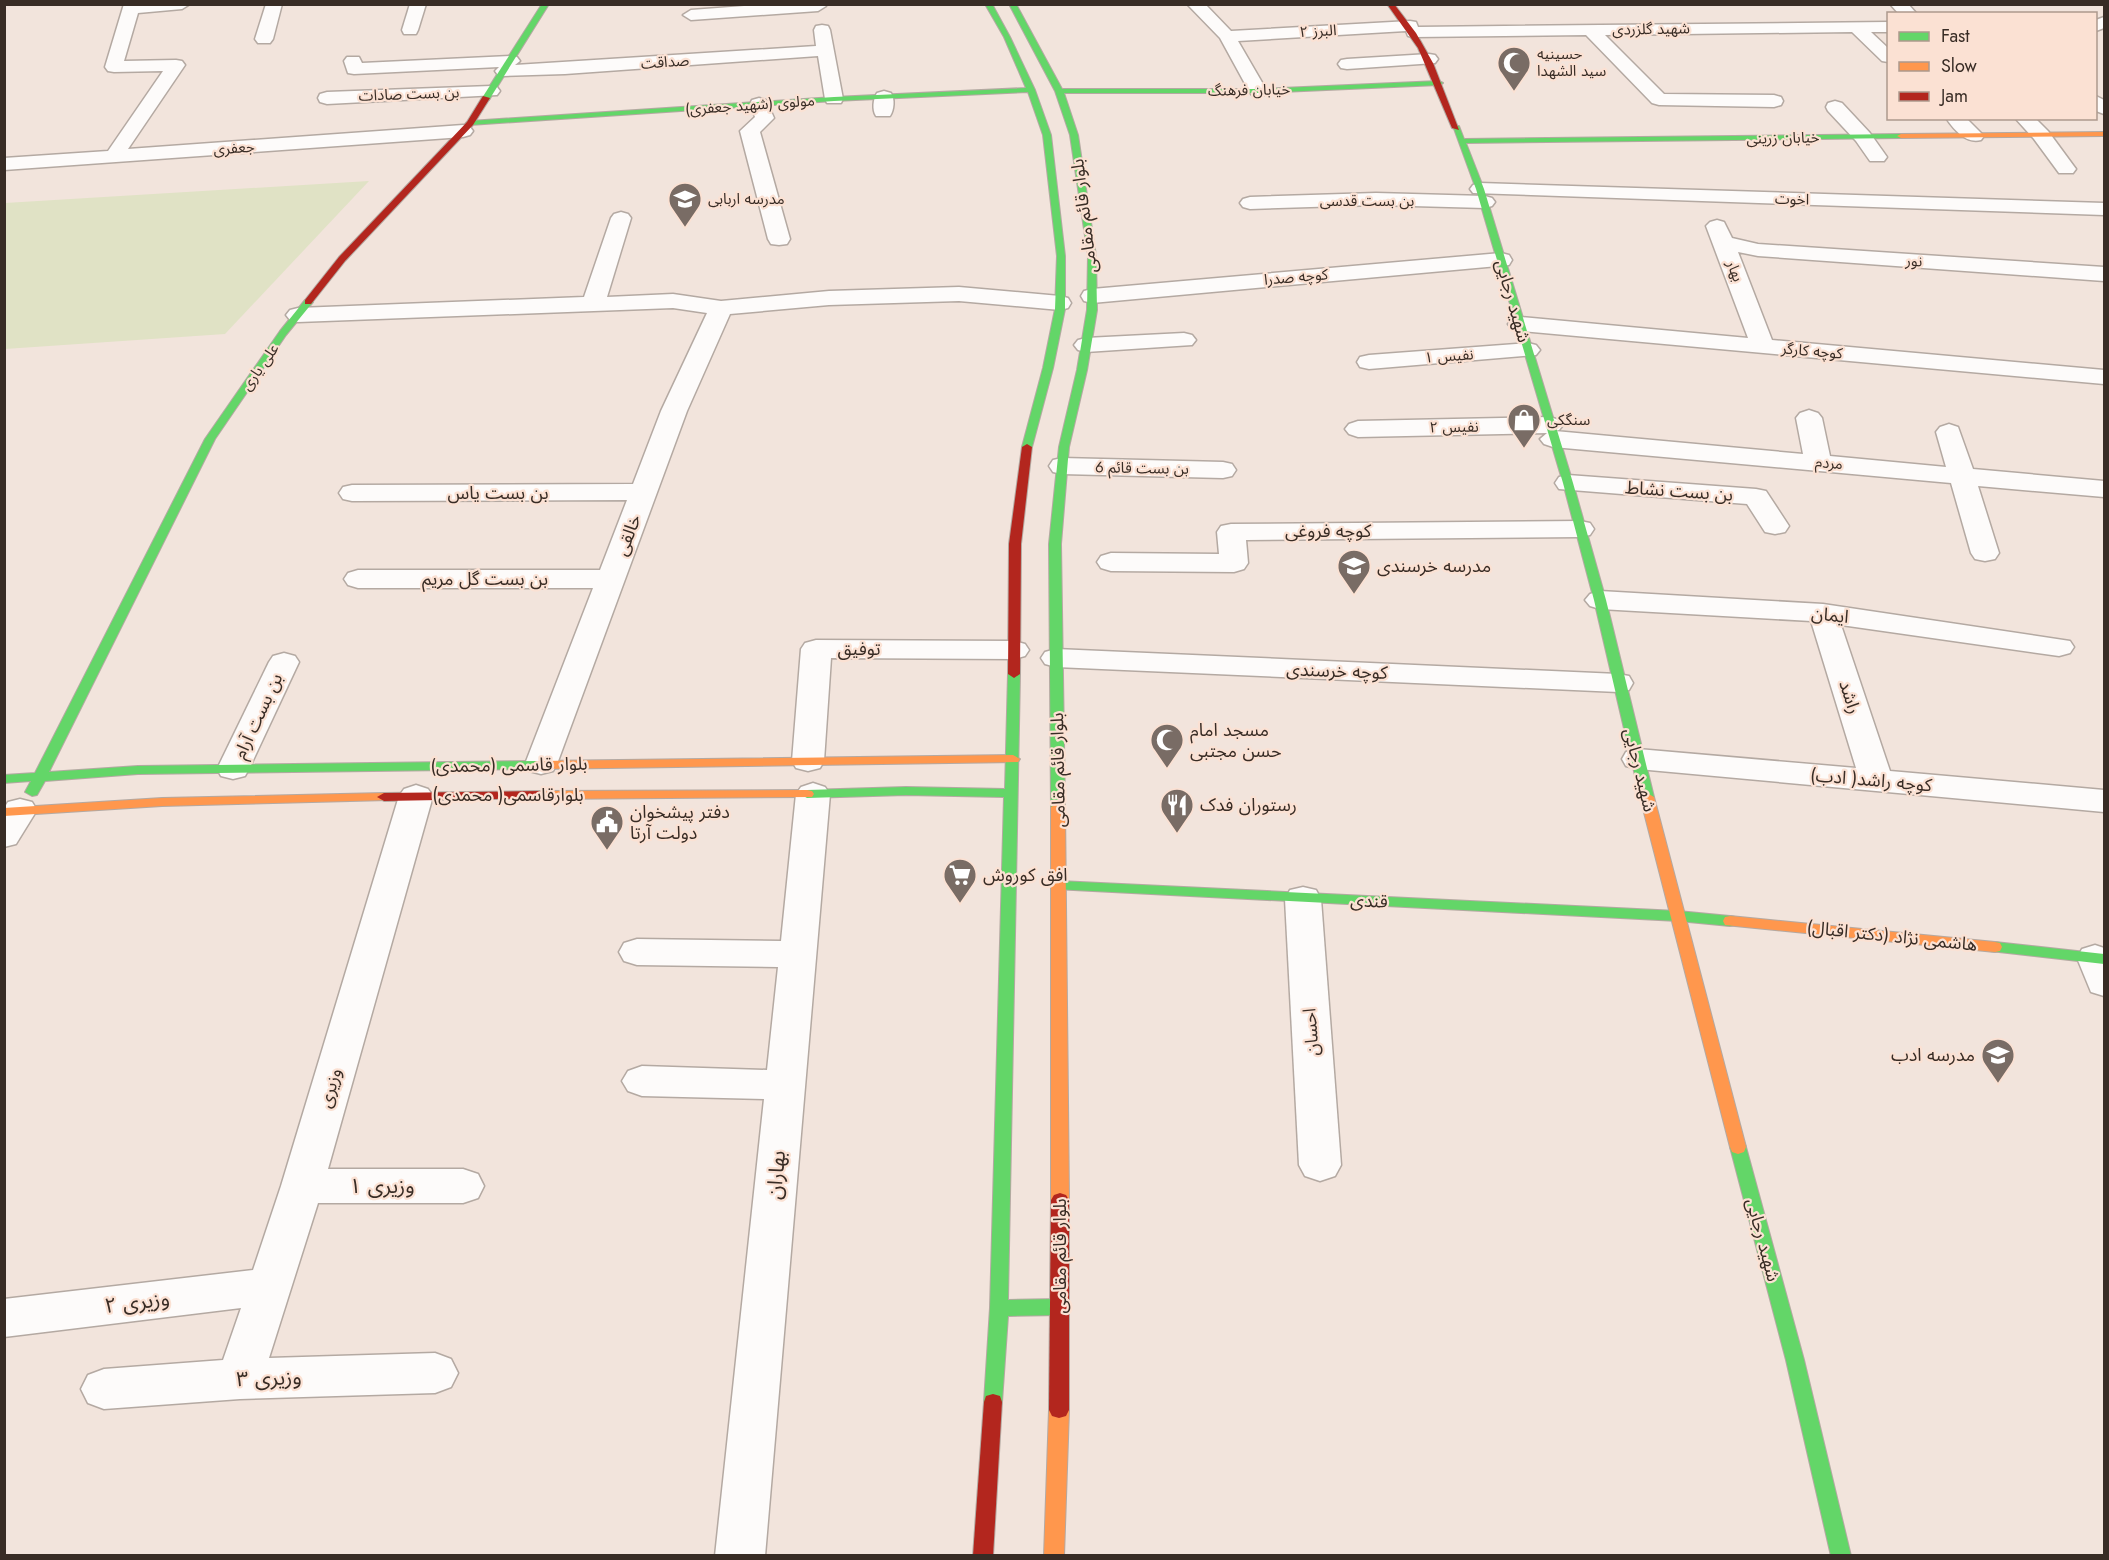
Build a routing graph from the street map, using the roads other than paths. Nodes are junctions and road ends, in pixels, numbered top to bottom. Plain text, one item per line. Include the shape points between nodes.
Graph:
1 (182, 4) edge
2 (274, 4) edge
3 (418, 4) edge
4 (546, 4) edge
5 (988, 4) edge
6 (1012, 4) edge
7 (1195, 4) edge
8 (1390, 4) edge
9 (818, 5) edge
10 (132, 7) edge
11 (691, 15) dead end
12 (1023, 23) junction
13 (1000, 25) junction
14 (1856, 27) junction
15 (1887, 27) edge
16 (1412, 29) junction
17 (410, 30) dead end
18 (1590, 30) junction
19 (1227, 36) junction
20 (264, 39) dead end
21 (826, 50) junction
22 (1887, 56) edge
23 (1429, 60) junction
24 (353, 61) dead end
25 (1347, 64) dead end
26 (507, 66) junction
27 (1439, 83) junction
28 (1718, 86) dead end
29 (1649, 87) junction
30 (1031, 90) junction
31 (491, 91) junction
32 (1059, 91) junction
33 (1258, 91) junction
34 (327, 98) dead end
35 (834, 99) junction
36 (1774, 101) dead end
37 (759, 104) junction
38 (1835, 106) dead end
39 (1957, 120) edge
40 (2026, 120) edge
41 (466, 127) junction
42 (2104, 134) edge
43 (2041, 135) junction
44 (1974, 136) junction
45 (1863, 137) junction
46 (1461, 141) junction
47 (114, 156) junction
48 (1877, 157) dead end
49 (4, 164) edge
50 (2066, 169) dead end
51 (1962, 185) dead end
52 (1483, 196) junction
53 (1706, 196) junction
54 (1250, 203) dead end
55 (1975, 205) junction
56 (2104, 209) edge
57 (621, 218) dead end
58 (779, 238) dead end
59 (1724, 242) junction
60 (2031, 250) dead end
61 (1501, 260) junction
62 (2040, 270) junction
63 (2073, 272) junction
64 (2104, 274) edge
65 (2082, 293) dead end
66 (1092, 296) junction
67 (1060, 303) junction
68 (593, 304) junction
69 (721, 308) junction
70 (298, 315) junction
71 (1520, 324) junction
72 (1184, 340) dead end
73 (1086, 345) junction
74 (1763, 346) junction
75 (1528, 350) junction
76 (1370, 362) dead end
77 (1065, 369) junction
78 (2104, 377) edge
79 (1809, 418) dead end
80 (1358, 429) dead end
81 (1552, 432) junction
82 (1949, 432) dead end
83 (1818, 462) junction
84 (1062, 466) junction
85 (1223, 470) dead end
86 (1964, 476) junction
87 (1568, 483) junction
88 (2104, 489) edge
89 (644, 492) junction
90 (352, 493) dead end
91 (1776, 526) dead end
92 (1580, 530) junction
93 (1985, 553) dead end
94 (1111, 562) dead end
95 (358, 579) dead end
96 (611, 579) junction
97 (1600, 600) junction
98 (1823, 613) junction
99 (2059, 647) dead end
100 (1014, 650) junction
101 (1056, 658) junction
102 (284, 662) dead end
103 (1618, 683) junction
104 (1013, 759) junction
105 (1638, 759) junction
106 (541, 764) junction
107 (233, 769) junction
108 (42, 775) junction
109 (911, 776) junction
110 (811, 778) junction
111 (4, 779) edge
112 (1876, 780) junction
113 (1011, 793) junction
114 (416, 796) junction
115 (2104, 801) edge
116 (10, 819) edge
117 (1059, 886) junction
118 (1303, 899) junction
119 (1678, 916) junction
120 (637, 952) dead end
121 (797, 954) junction
122 (2101, 966) edge
123 (642, 1081) dead end
124 (784, 1085) junction
125 (1320, 1165) dead end
126 (302, 1186) junction
127 (463, 1186) dead end
128 (270, 1286) junction
129 (1060, 1307) junction
130 (999, 1308) junction
131 (4, 1318) edge
132 (435, 1373) dead end
133 (240, 1379) junction
134 (104, 1389) dead end
135 (740, 1556) edge
136 (983, 1556) edge
137 (1054, 1556) edge
138 (1841, 1556) edge

1 - 10 street
2 - 20 street
3 - 17 street
4 - 26 main road, علی یاری
5 - 13 main road, بلوار قائم مقامی
6 - 12 main road, بلوار قائم مقامی
7 - 19 street
8 - 16 main road, شهید رجایی
9 - 11 street
9 - 21 street
10 - 47 street via 114,67 176,65
12 - 13 main road
12 - 32 main road, بلوار قائم مقامی
13 - 30 main road, بلوار قائم مقامی
14 - 15 street, شهید گلزردی
14 - 18 street, شهید گلزردی
14 - 22 street
16 - 18 street, شهید گلزردی
16 - 19 street, البرز ۲
16 - 23 main road, شهید رجایی
18 - 29 street
19 - 33 street
21 - 26 street, صداقت via 565,69
21 - 35 street
23 - 25 street
23 - 27 main road, شهید رجایی
24 - 26 street, صداقت via 354,69
26 - 31 main road, علی یاری
27 - 33 main road, خیابان فرهنگ
27 - 46 main road, شهید رجایی
28 - 29 street
29 - 36 street via 1659,99
30 - 35 main road, مولوی (شهید جعفری) via 884,104
30 - 67 main road, بلوار قائم مقامی via 1047,135 1061,256
31 - 34 street, بن بست صادات
31 - 41 main road, علی یاری
32 - 33 main road, خیابان فرهنگ
32 - 66 main road, بلوار قائم مقامی via 1074,135 1092,256
35 - 37 main road, مولوی (شهید جعفری)
37 - 41 main road, مولوی (شهید جعفری)
37 - 58 street via 765,118 750,131
38 - 45 street
39 - 44 street
40 - 43 street
41 - 47 street, جعفری
41 - 70 main road, علی یاری via 342,260
42 - 43 main road, خیابان زرینی
43 - 44 main road, خیابان زرینی
43 - 50 street
44 - 45 main road, خیابان زرینی
45 - 46 main road, خیابان زرینی
45 - 48 street
46 - 52 main road, شهید رجایی
47 - 49 street, جعفری
51 - 55 street
52 - 53 street, اخوت
52 - 54 street, بن بست قدسی
52 - 61 main road, شهید رجایی
53 - 55 street, اخوت
53 - 59 street, بهار
55 - 56 street, اخوت
57 - 68 street
59 - 62 street, نور via 1758,250
59 - 74 street, بهار
60 - 62 street
61 - 66 street, کوچه صدرا
61 - 71 main road, شهید رجایی
62 - 63 street, نور
63 - 64 street, نور
63 - 65 street
66 - 73 main road, بلوار قائم مقامی
67 - 69 street via 958,294 829,298
67 - 77 main road, بلوار قائم مقامی
68 - 69 street via 673,301
68 - 70 street
69 - 89 street, خالقی via 674,411
70 - 108 main road, علی یاری via 210,439
71 - 74 street, کوچه کارگر
71 - 75 main road, شهید رجایی
72 - 73 street
73 - 77 main road, بلوار قائم مقامی
74 - 78 street, کوچه کارگر
75 - 76 street, نفیس ‍۱
75 - 81 main road, شهید رجایی
77 - 84 main road, بلوار قائم مقامی
77 - 100 main road, بلوار قائم مقامی via 1027,446 1015,544
79 - 83 street
80 - 81 street, نفیس ۲
81 - 83 street, مردم
81 - 87 main road, شهید رجایی
82 - 86 street
83 - 86 street, مردم
84 - 85 street, بن بست قائم 6
84 - 101 main road, بلوار قائم مقامی via 1055,544
86 - 88 street, مردم
86 - 93 street
87 - 91 street, بن بست نشاط via 1756,497
87 - 92 main road, شهید رجایی
89 - 90 street, بن بست یاس
89 - 96 street, خالقی
92 - 94 street, کوچه فروغی via 1231,532 1234,563
92 - 97 main road, شهید رجایی
95 - 96 street, بن بست گل مریم
96 - 106 street, خالقی
97 - 98 street, ایمان
97 - 103 main road, شهید رجایی
98 - 99 street, ایمان
98 - 112 street, راشد
100 - 104 main road, بلوار قائم مقامی
100 - 110 street, توفیق via 816,649
101 - 103 street, کوچه خرسندی
101 - 117 main road, بلوار قائم مقامی
102 - 107 street, بن بست آرام
103 - 105 main road, شهید رجایی
104 - 109 main road, بلوار قاسمی (محمدی)
104 - 113 main road, بلوار قائم مقامی
105 - 112 street, کوچه راشد( ادب)
105 - 119 main road, شهید رجایی
106 - 107 main road, بلوار قاسمی (محمدی)
106 - 110 main road, بلوار قاسمی (محمدی)
107 - 108 main road, بلوار قاسمی (محمدی)
108 - 111 main road, بلوار قاسمی (محمدی)
108 - 116 main road, علی یاری
109 - 110 main road, بلوار قاسمی (محمدی)
109 - 110 main road, بلوارقاسمی( محمدی)
109 - 113 main road, بلوارقاسمی( محمدی)
110 - 114 main road, بلوارقاسمی( محمدی)
110 - 121 street, بهاران
112 - 115 street, کوچه راشد( ادب)
113 - 130 main road, بلوار قائم مقامی
114 - 116 main road, بلوارقاسمی( محمدی) via 162,802
114 - 126 street, وزیری
117 - 118 main road, قندی
117 - 129 main road, بلوار قائم مقامی
118 - 119 main road, قندی
118 - 125 street, احسان
119 - 122 main road, هاشمی نژاد (دکتر اقبال)
119 - 138 main road, شهید رجایی via 1795,1360
120 - 121 street
121 - 124 street, بهاران
123 - 124 street
124 - 135 street, بهاران
126 - 127 street, وزیری ۱
126 - 128 street, وزیری
128 - 131 street, وزیری ۲
128 - 133 street, وزیری
129 - 130 main road
129 - 137 main road, بلوار قائم مقامی
130 - 136 main road, بلوار قائم مقامی
132 - 133 street, وزیری ۳
133 - 134 street, وزیری ۳

